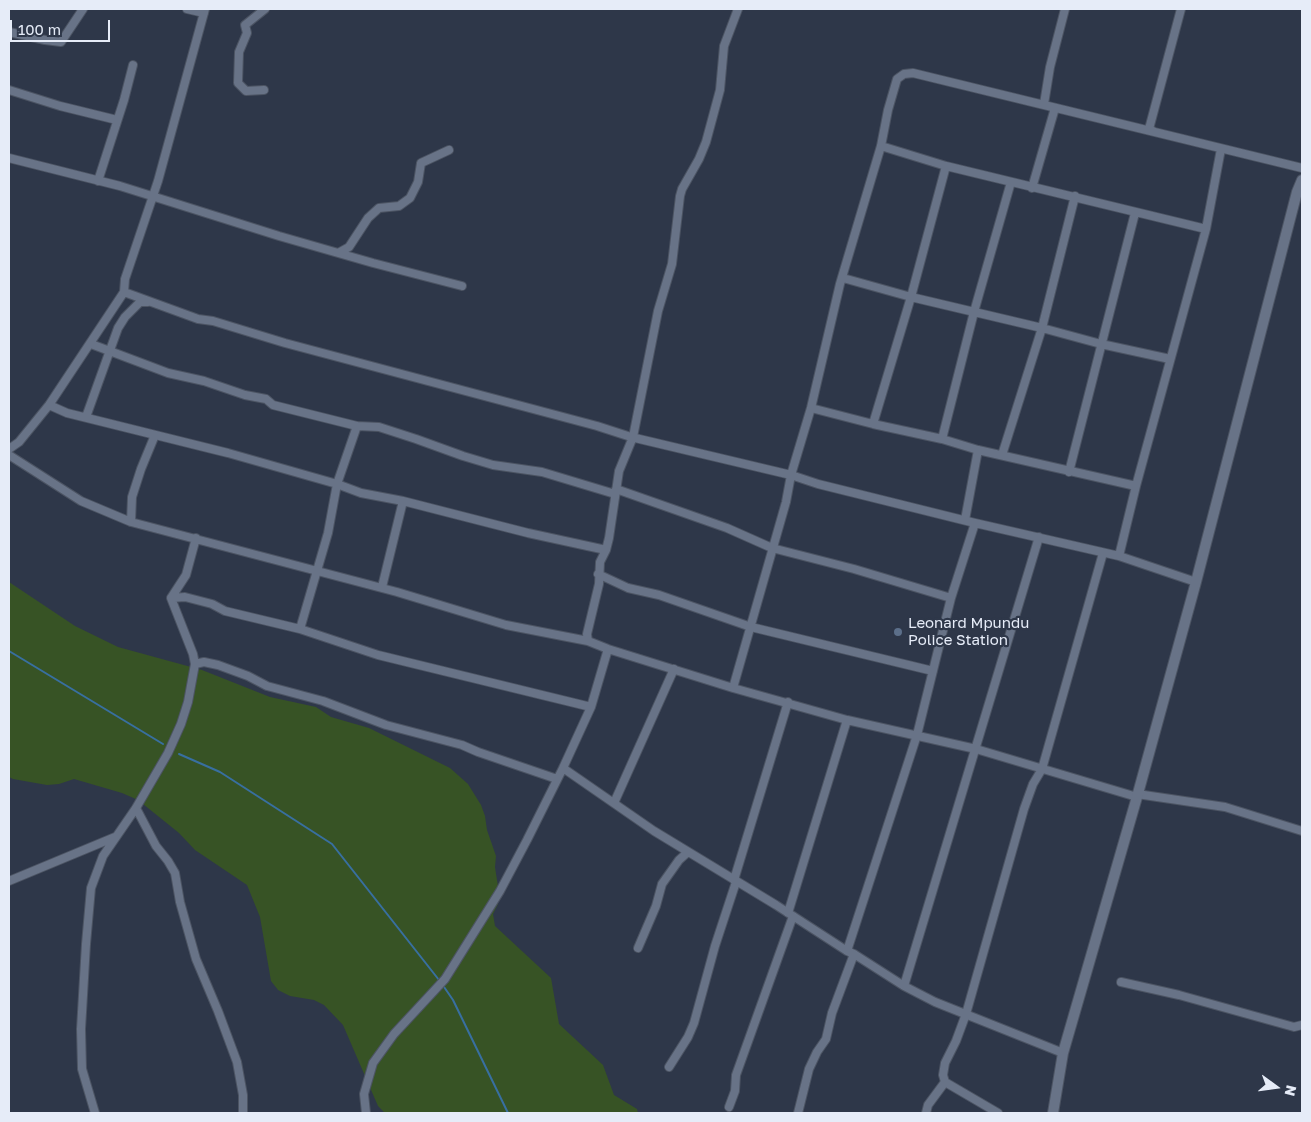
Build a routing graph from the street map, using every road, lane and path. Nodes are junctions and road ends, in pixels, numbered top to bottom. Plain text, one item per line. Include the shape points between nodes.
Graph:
1 (82, 9) edge
2 (187, 9) edge
3 (265, 9) edge
4 (738, 9) edge
5 (1065, 9) edge
6 (1181, 9) edge
7 (204, 11) edge
8 (9, 32) edge
9 (133, 65) dead end
10 (9, 90) edge
11 (264, 90) dead end
12 (1044, 104) junction
13 (1055, 108) junction
14 (117, 120) junction
15 (1155, 132) junction
16 (881, 146) junction
17 (1222, 149) junction
18 (449, 150) dead end
19 (9, 158) edge
20 (946, 166) junction
21 (1302, 168) edge
22 (1302, 180) edge
23 (98, 181) junction
24 (1011, 182) junction
25 (1032, 188) junction
26 (153, 196) junction
27 (1075, 196) junction
28 (1135, 213) junction
29 (1206, 229) junction
30 (340, 252) junction
31 (843, 278) junction
32 (462, 286) dead end
33 (124, 292) junction
34 (911, 297) junction
35 (150, 302) junction
36 (974, 312) junction
37 (1042, 328) junction
38 (91, 344) junction
39 (1101, 344) junction
40 (110, 351) junction
41 (1170, 359) junction
42 (49, 405) junction
43 (811, 408) junction
44 (86, 417) junction
45 (873, 424) junction
46 (357, 426) junction
47 (155, 435) junction
48 (633, 438) junction
49 (942, 439) junction
50 (9, 448) edge
51 (978, 450) junction
52 (9, 455) edge
53 (1002, 455) junction
54 (1068, 472) junction
55 (791, 475) junction
56 (338, 484) junction
57 (1136, 486) junction
58 (616, 492) junction
59 (402, 501) junction
60 (965, 520) junction
61 (131, 522) junction
62 (975, 523) junction
63 (1039, 537) junction
64 (196, 538) junction
65 (772, 548) junction
66 (606, 550) junction
67 (1103, 552) junction
68 (1119, 556) junction
69 (317, 570) junction
70 (598, 574) junction
71 (1196, 582) junction
72 (382, 587) junction
73 (172, 598) junction
74 (951, 598) junction
75 (751, 627) junction
76 (300, 629) junction
77 (588, 641) junction
78 (608, 649) junction
79 (195, 664) junction
80 (674, 669) junction
81 (933, 671) junction
82 (733, 688) junction
83 (788, 702) junction
84 (591, 707) junction
85 (847, 720) junction
86 (917, 735) junction
87 (976, 749) junction
88 (564, 768) junction
89 (1042, 768) junction
90 (557, 779) junction
91 (1137, 796) junction
92 (614, 803) junction
93 (136, 808) junction
94 (1302, 831) edge
95 (117, 836) junction
96 (688, 852) junction
97 (735, 881) junction
98 (9, 882) edge
99 (791, 914) junction
100 (638, 948) dead end
101 (851, 952) junction
102 (1121, 982) dead end
103 (904, 986) junction
104 (966, 1014) junction
105 (1302, 1025) edge
106 (1063, 1052) junction
107 (669, 1067) dead end
108 (945, 1082) junction
109 (729, 1107) dead end
110 (95, 1113) edge
111 (243, 1113) edge
112 (366, 1113) edge
113 (798, 1113) edge
114 (926, 1113) edge
115 (998, 1113) edge
116 (1053, 1113) edge

1 - 8 street via 61,42
2 - 7 street
3 - 11 street via 245,25 247,33 239,52 238,75 238,83 246,91
4 - 48 street via 724,46 720,90 706,142 680,196 672,264 658,311
5 - 12 street
6 - 15 street via 1150,129
7 - 26 street
9 - 14 street
10 - 14 street
12 - 13 street
12 - 16 street via 913,73 904,74 897,79
13 - 15 street
13 - 25 street
14 - 23 street
15 - 17 street
16 - 20 street
16 - 31 street
17 - 21 street
17 - 29 street
18 - 30 street via 421,163 418,182 410,198 399,206 379,208 364,223 349,247
19 - 23 street
20 - 24 street
20 - 34 street
22 - 71 street
23 - 26 street
24 - 25 street
24 - 36 street
25 - 27 street
26 - 30 street
26 - 33 street via 125,279
27 - 28 street
27 - 37 street
28 - 29 street
28 - 39 street
29 - 41 street
30 - 32 street
31 - 34 street
31 - 43 street
33 - 35 street
33 - 38 street
34 - 36 street
34 - 45 street
35 - 40 street via 140,302 125,317
35 - 48 street via 198,319
36 - 37 street
36 - 49 street
37 - 39 street
37 - 53 street
38 - 40 street
38 - 42 street
39 - 41 street
39 - 54 street
40 - 44 street
40 - 46 street via 168,372 266,399 273,405
41 - 57 street
42 - 44 street
42 - 50 street via 19,442
43 - 45 street
43 - 55 street
44 - 47 street
45 - 49 street
46 - 56 street
46 - 58 street via 379,428 493,465 542,472
47 - 56 street
47 - 61 street via 132,497
48 - 55 street
48 - 58 street via 619,471
49 - 51 street
51 - 53 street
51 - 60 street
52 - 61 street via 82,501
53 - 54 street
54 - 57 street
55 - 60 street
55 - 65 street
56 - 59 street via 361,493
56 - 69 street
57 - 68 street
58 - 65 street via 727,528
58 - 66 street
59 - 66 street
59 - 72 street
60 - 62 street
61 - 64 street
62 - 63 street
62 - 74 street
63 - 67 street
63 - 87 street
64 - 69 street
64 - 73 street via 186,576
65 - 74 street
65 - 75 street
66 - 70 street
67 - 68 street
67 - 89 street
68 - 71 street
69 - 72 street
69 - 76 street
70 - 75 street via 628,588 659,595
70 - 77 street
71 - 91 street
72 - 77 street via 506,625
73 - 76 street via 185,597 225,611
73 - 79 street
74 - 81 street
75 - 81 street
75 - 82 street
76 - 84 street via 378,655
77 - 78 street
78 - 80 street
78 - 84 street
79 - 90 street via 218,665 267,686 323,701 386,725 462,745
79 - 93 street via 181,724
80 - 82 street
80 - 92 street
81 - 86 street
82 - 83 street
83 - 85 street
83 - 97 street
84 - 88 street
85 - 86 street
85 - 99 street
86 - 87 street
86 - 101 street
87 - 89 street
87 - 103 street
88 - 90 street
88 - 92 street
89 - 91 street
89 - 104 street via 1024,809
90 - 112 street via 500,891 445,979 394,1034 373,1063 364,1094
91 - 94 street via 1225,808
91 - 106 street
92 - 96 street
93 - 95 street
93 - 111 street via 175,873 196,959 237,1062
95 - 98 street
95 - 110 street via 103,856 92,888 86,944 82,1069
96 - 97 street
96 - 100 street via 662,884
97 - 99 street
97 - 107 street via 694,1023
99 - 101 street
99 - 109 street via 736,1075
101 - 103 street
101 - 113 street via 826,1039 809,1069
102 - 105 street via 1294,1027
103 - 104 street
104 - 106 street
104 - 108 street via 945,1063
106 - 116 street
108 - 114 street
108 - 115 street

